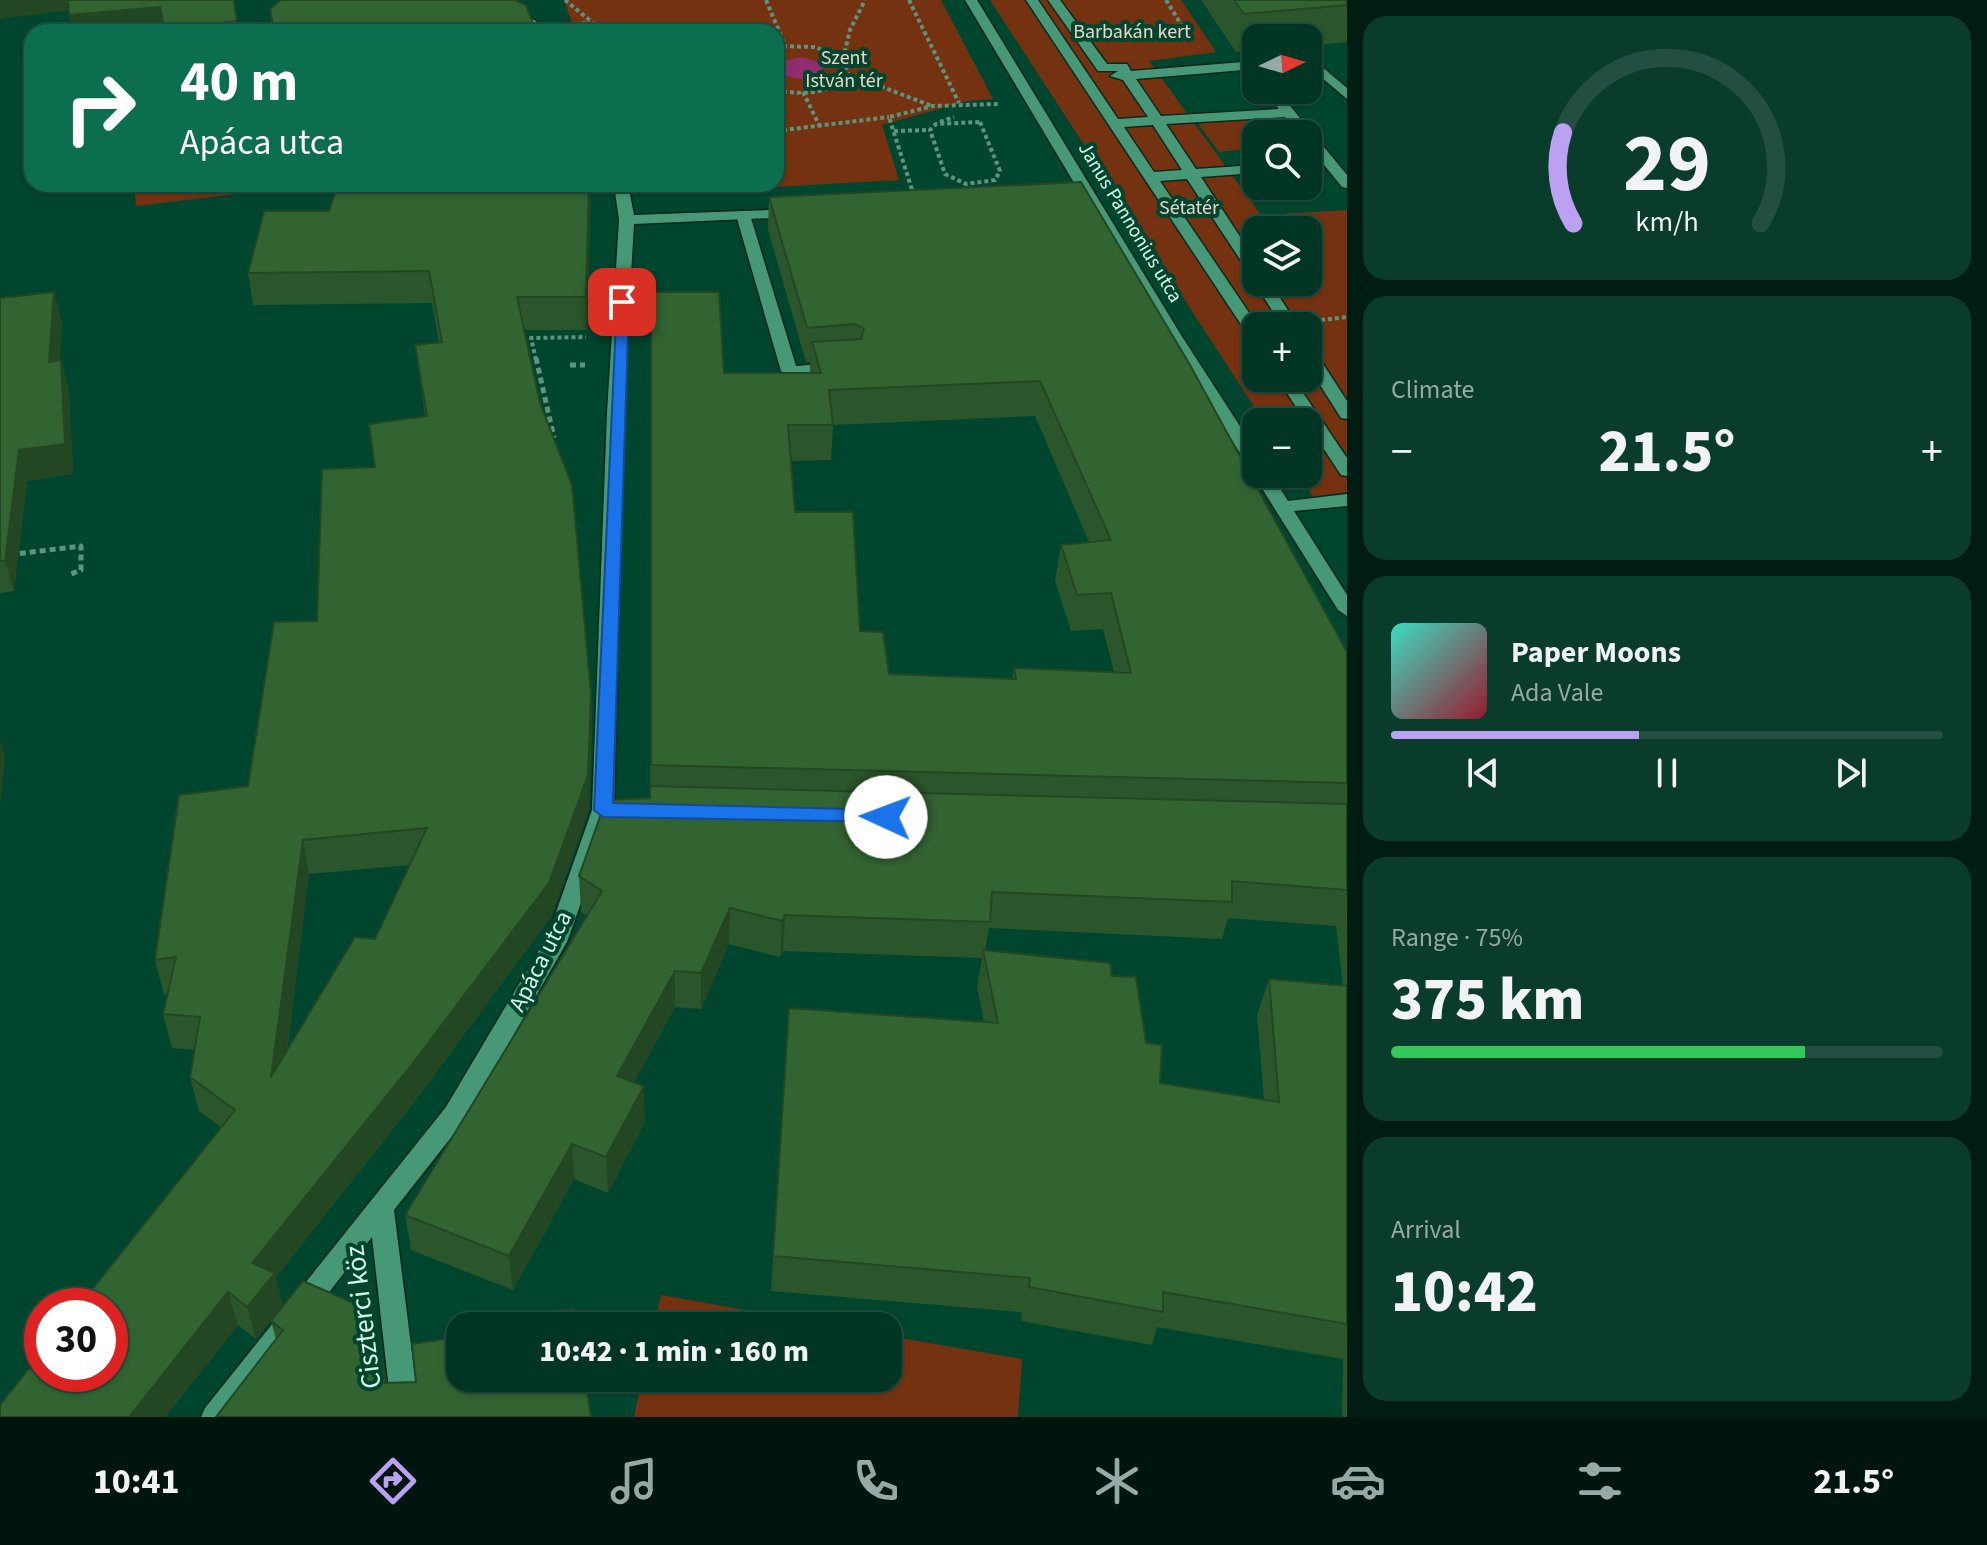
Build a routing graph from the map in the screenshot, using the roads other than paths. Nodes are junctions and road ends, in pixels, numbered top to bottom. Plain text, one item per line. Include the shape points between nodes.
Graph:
1 (492, 0) edge
2 (971, 0) edge
3 (1032, 0) edge
4 (1054, 0) edge
5 (533, 24) edge
6 (1242, 69) edge
7 (1322, 73) edge
8 (1127, 75) junction
9 (1085, 79) junction
10 (1347, 95) edge
11 (1282, 104) edge
12 (1289, 113) junction
13 (1155, 120) junction
14 (1295, 120) edge
15 (1115, 123) junction
16 (1322, 153) edge
17 (1322, 164) edge
18 (1331, 164) junction
19 (1242, 170) edge
20 (1192, 174) junction
21 (1150, 177) junction
22 (1347, 184) edge
23 (622, 192) edge
24 (807, 213) edge
25 (743, 215) junction
26 (627, 220) junction
27 (1242, 251) edge
28 (1242, 314) edge
29 (852, 367) edge
30 (1322, 375) edge
31 (1294, 392) edge
32 (1347, 414) edge
33 (1242, 442) edge
34 (1347, 471) edge
35 (1271, 488) edge
36 (1347, 500) edge
37 (1283, 507) junction
38 (1347, 610) edge
39 (382, 1210) junction
40 (215, 1417) edge
41 (406, 1417) edge

1 - 5 street
2 - 33 street, Janus Pannonius utca via 1086,202
3 - 9 street
4 - 8 street via 1103,68 1122,67
6 - 8 street
7 - 10 street
8 - 9 street
8 - 13 street
9 - 15 street
11 - 12 street
12 - 13 street
12 - 14 street
13 - 15 street
13 - 20 street
15 - 21 street
16 - 18 street
17 - 18 street
18 - 22 street
19 - 20 street
20 - 21 street
20 - 27 street
21 - 28 street
23 - 26 street
24 - 25 street
25 - 26 street
25 - 29 street via 789,371
26 - 39 street, Apáca utca via 615,413 616,810 559,936 455,1114
30 - 32 street
31 - 34 street
35 - 37 street
36 - 37 street
37 - 38 street
39 - 40 street, Apáca utca via 294,1312
39 - 41 street, Ciszterci köz

